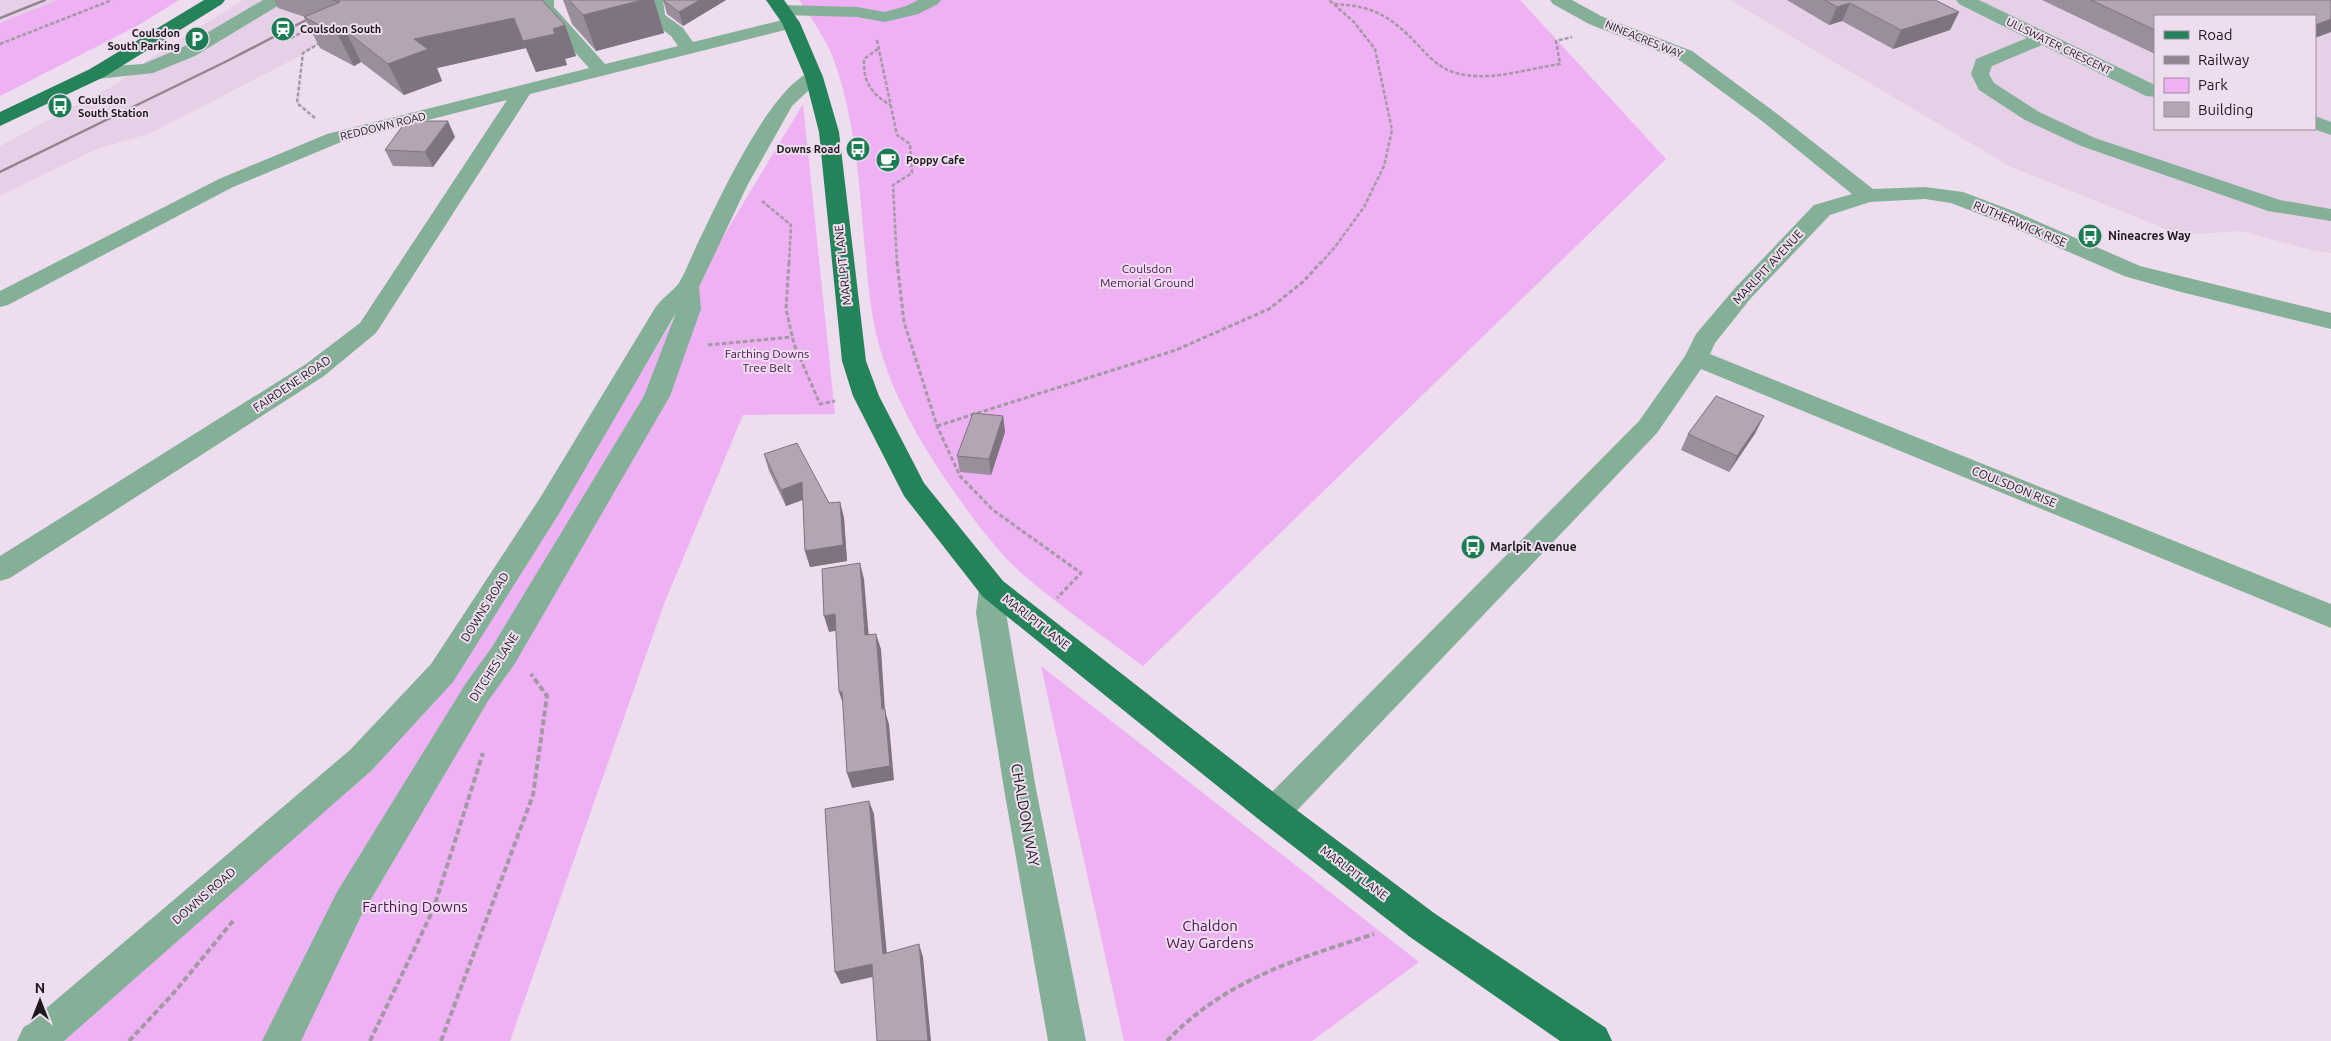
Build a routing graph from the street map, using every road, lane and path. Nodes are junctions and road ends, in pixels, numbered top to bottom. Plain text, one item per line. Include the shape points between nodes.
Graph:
1 (112, 0) edge
2 (216, 0) edge
3 (275, 0) edge
4 (654, 0) edge
5 (932, 0) edge
6 (1329, 0) edge
7 (1559, 0) edge
8 (1965, 0) edge
9 (545, 4) edge
10 (1334, 4) junction
11 (784, 7) edge
12 (527, 8) edge
13 (885, 17) junction
14 (314, 26) dead end
15 (1614, 27) junction
16 (320, 36) edge
17 (291, 38) dead end
18 (2042, 38) junction
19 (0, 44) edge
20 (689, 49) junction
21 (878, 49) junction
22 (602, 72) junction
23 (97, 73) junction
24 (814, 77) junction
25 (522, 92) junction
26 (2153, 92) dead end
27 (890, 105) junction
28 (313, 116) dead end
29 (0, 120) edge
30 (2316, 122) edge
31 (2331, 129) edge
32 (737, 184) junction
33 (1868, 196) junction
34 (1822, 210) joint
35 (2331, 215) edge
36 (688, 287) junction
37 (0, 300) edge
38 (2331, 322) edge
39 (792, 337) junction
40 (674, 349) junction
41 (1696, 358) junction
42 (866, 396) junction
43 (937, 426) junction
44 (0, 570) edge
45 (1067, 588) dead end
46 (993, 589) junction
47 (2331, 616) edge
48 (503, 656) junction
49 (453, 657) junction
50 (484, 749) dead end
51 (1274, 812) junction
52 (1357, 940) dead end
53 (36, 1041) edge
54 (280, 1041) edge
55 (370, 1041) edge
56 (441, 1041) edge
57 (1067, 1041) edge
58 (1167, 1041) edge
59 (1593, 1041) edge

1 - 19 path
2 - 23 main road
3 - 23 street via 188,52 146,69
4 - 20 street via 657,17 677,32
5 - 13 street via 912,10
6 - 10 path
7 - 15 street, NINEACRES WAY
8 - 18 street, ULLSWATER CRESCENT
9 - 12 street
9 - 22 street
10 - 15 path via 1354,4 1379,10 1395,21 1433,60 1449,70 1464,74 1483,75 1560,64 1556,40
10 - 43 path via 1354,22 1375,49 1392,130 1384,166 1364,207 1335,247 1304,281 1269,309 1176,350
11 - 13 street, REDDOWN ROAD
11 - 20 street, REDDOWN ROAD
11 - 24 main road, MARLPIT LANE
13 - 21 path via 878,29
14 - 17 path
15 - 33 street, NINEACRES WAY via 1685,55
16 - 28 path via 320,42 302,53 297,103
18 - 26 street, ULLSWATER CRESCENT
18 - 35 street via 1983,63 1980,74 1986,86 2032,116 2088,142 2276,206
20 - 22 street, REDDOWN ROAD
21 - 27 path
21 - 27 path via 864,59 863,72 871,93
22 - 25 street, REDDOWN ROAD
23 - 29 main road
24 - 32 street, DOWNS ROAD via 784,103
24 - 42 main road, MARLPIT LANE via 830,132 849,329 854,361
25 - 37 street, REDDOWN ROAD via 334,138 226,183
25 - 44 street, FAIRDENE ROAD via 368,328 315,370
27 - 43 path via 897,134 910,144 912,173 893,185 896,254 904,322
30 - 31 street
32 - 36 street, DOWNS ROAD
32 - 39 path via 791,225 786,309
33 - 34 street, RUTHERWICK RISE
33 - 38 street, RUTHERWICK RISE via 1908,193 1954,197 2008,216 2132,271
34 - 41 street, MARLPIT AVENUE via 1743,293 1704,340
36 - 40 street, DITCHES LANE via 689,309
36 - 49 street, DOWNS ROAD via 667,308 550,505
39 - 40 path
39 - 42 path via 820,404
40 - 48 street, DITCHES LANE via 657,396
41 - 47 street, COULSDON RISE
41 - 51 street, MARLPIT AVENUE via 1648,427
42 - 46 main road, MARLPIT LANE via 914,489
43 - 45 path via 960,476 985,502 1081,573
46 - 51 main road, MARLPIT LANE
46 - 57 street, CHALDON WAY via 990,614
48 - 49 street
48 - 54 street, DITCHES LANE via 477,692 349,904
48 - 56 path via 526,667 547,696 533,795
49 - 53 street, DOWNS ROAD via 442,674 361,760
50 - 55 path via 433,910
51 - 59 main road, MARLPIT LANE via 1422,925
52 - 58 path via 1307,954 1240,985 1180,1025

